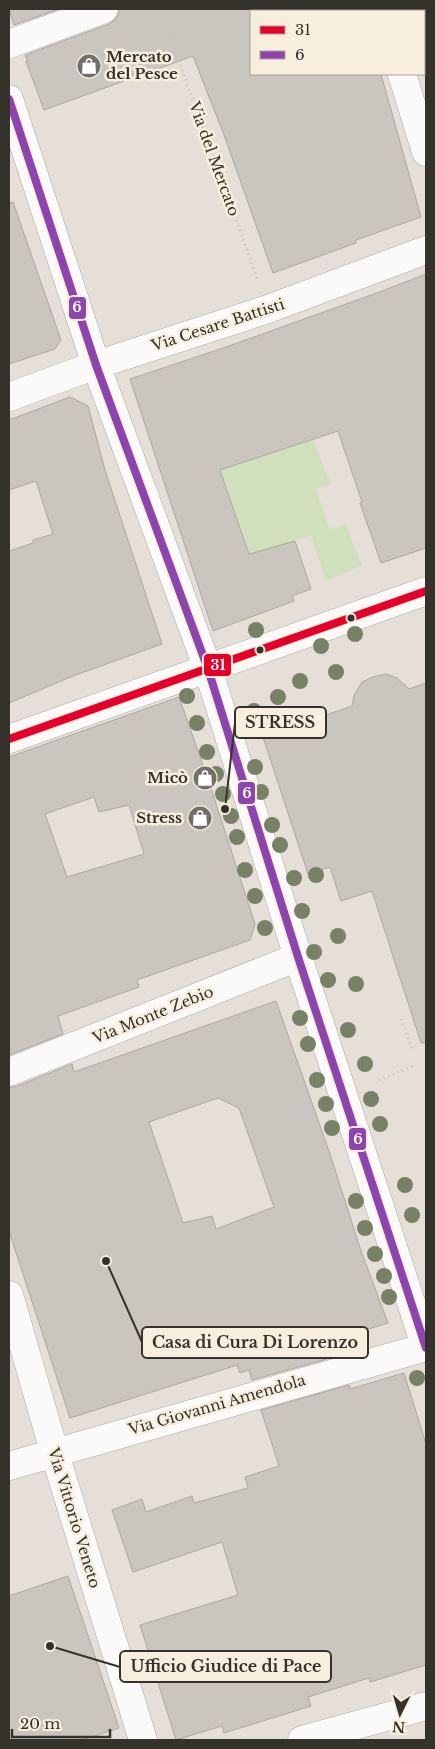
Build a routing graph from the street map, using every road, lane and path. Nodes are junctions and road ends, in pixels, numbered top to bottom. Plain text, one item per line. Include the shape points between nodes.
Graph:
1 (104, 9) edge
2 (160, 9) edge
3 (9, 44) edge
4 (402, 75) edge
5 (11, 111) edge
6 (426, 152) edge
7 (426, 250) edge
8 (268, 309) junction
9 (96, 365) junction
10 (9, 397) edge
11 (426, 591) edge
12 (208, 669) junction
13 (9, 739) edge
14 (298, 957) junction
15 (401, 1018) dead end
16 (412, 1052) dead end
17 (413, 1066) dead end
18 (9, 1072) edge
19 (379, 1080) dead end
20 (9, 1295) edge
21 (426, 1348) edge
22 (54, 1451) junction
23 (9, 1466) edge
24 (426, 1706) edge
25 (143, 1740) edge
26 (302, 1740) edge

1 - 3 street
2 - 8 path, Via del Mercato
4 - 6 street
5 - 9 street
7 - 8 street, Via Cesare Battisti
8 - 9 street, Via Cesare Battisti
9 - 10 street, Via Cesare Battisti
9 - 12 street
11 - 12 street
12 - 13 street
12 - 14 street
14 - 18 street, Via Monte Zebio
14 - 21 street
15 - 16 path
17 - 19 path
20 - 22 street, Via Vittorio Veneto
21 - 22 street, Via Giovanni Amendola
22 - 23 street, Via Giovanni Amendola
22 - 25 street, Via Vittorio Veneto
24 - 26 street

